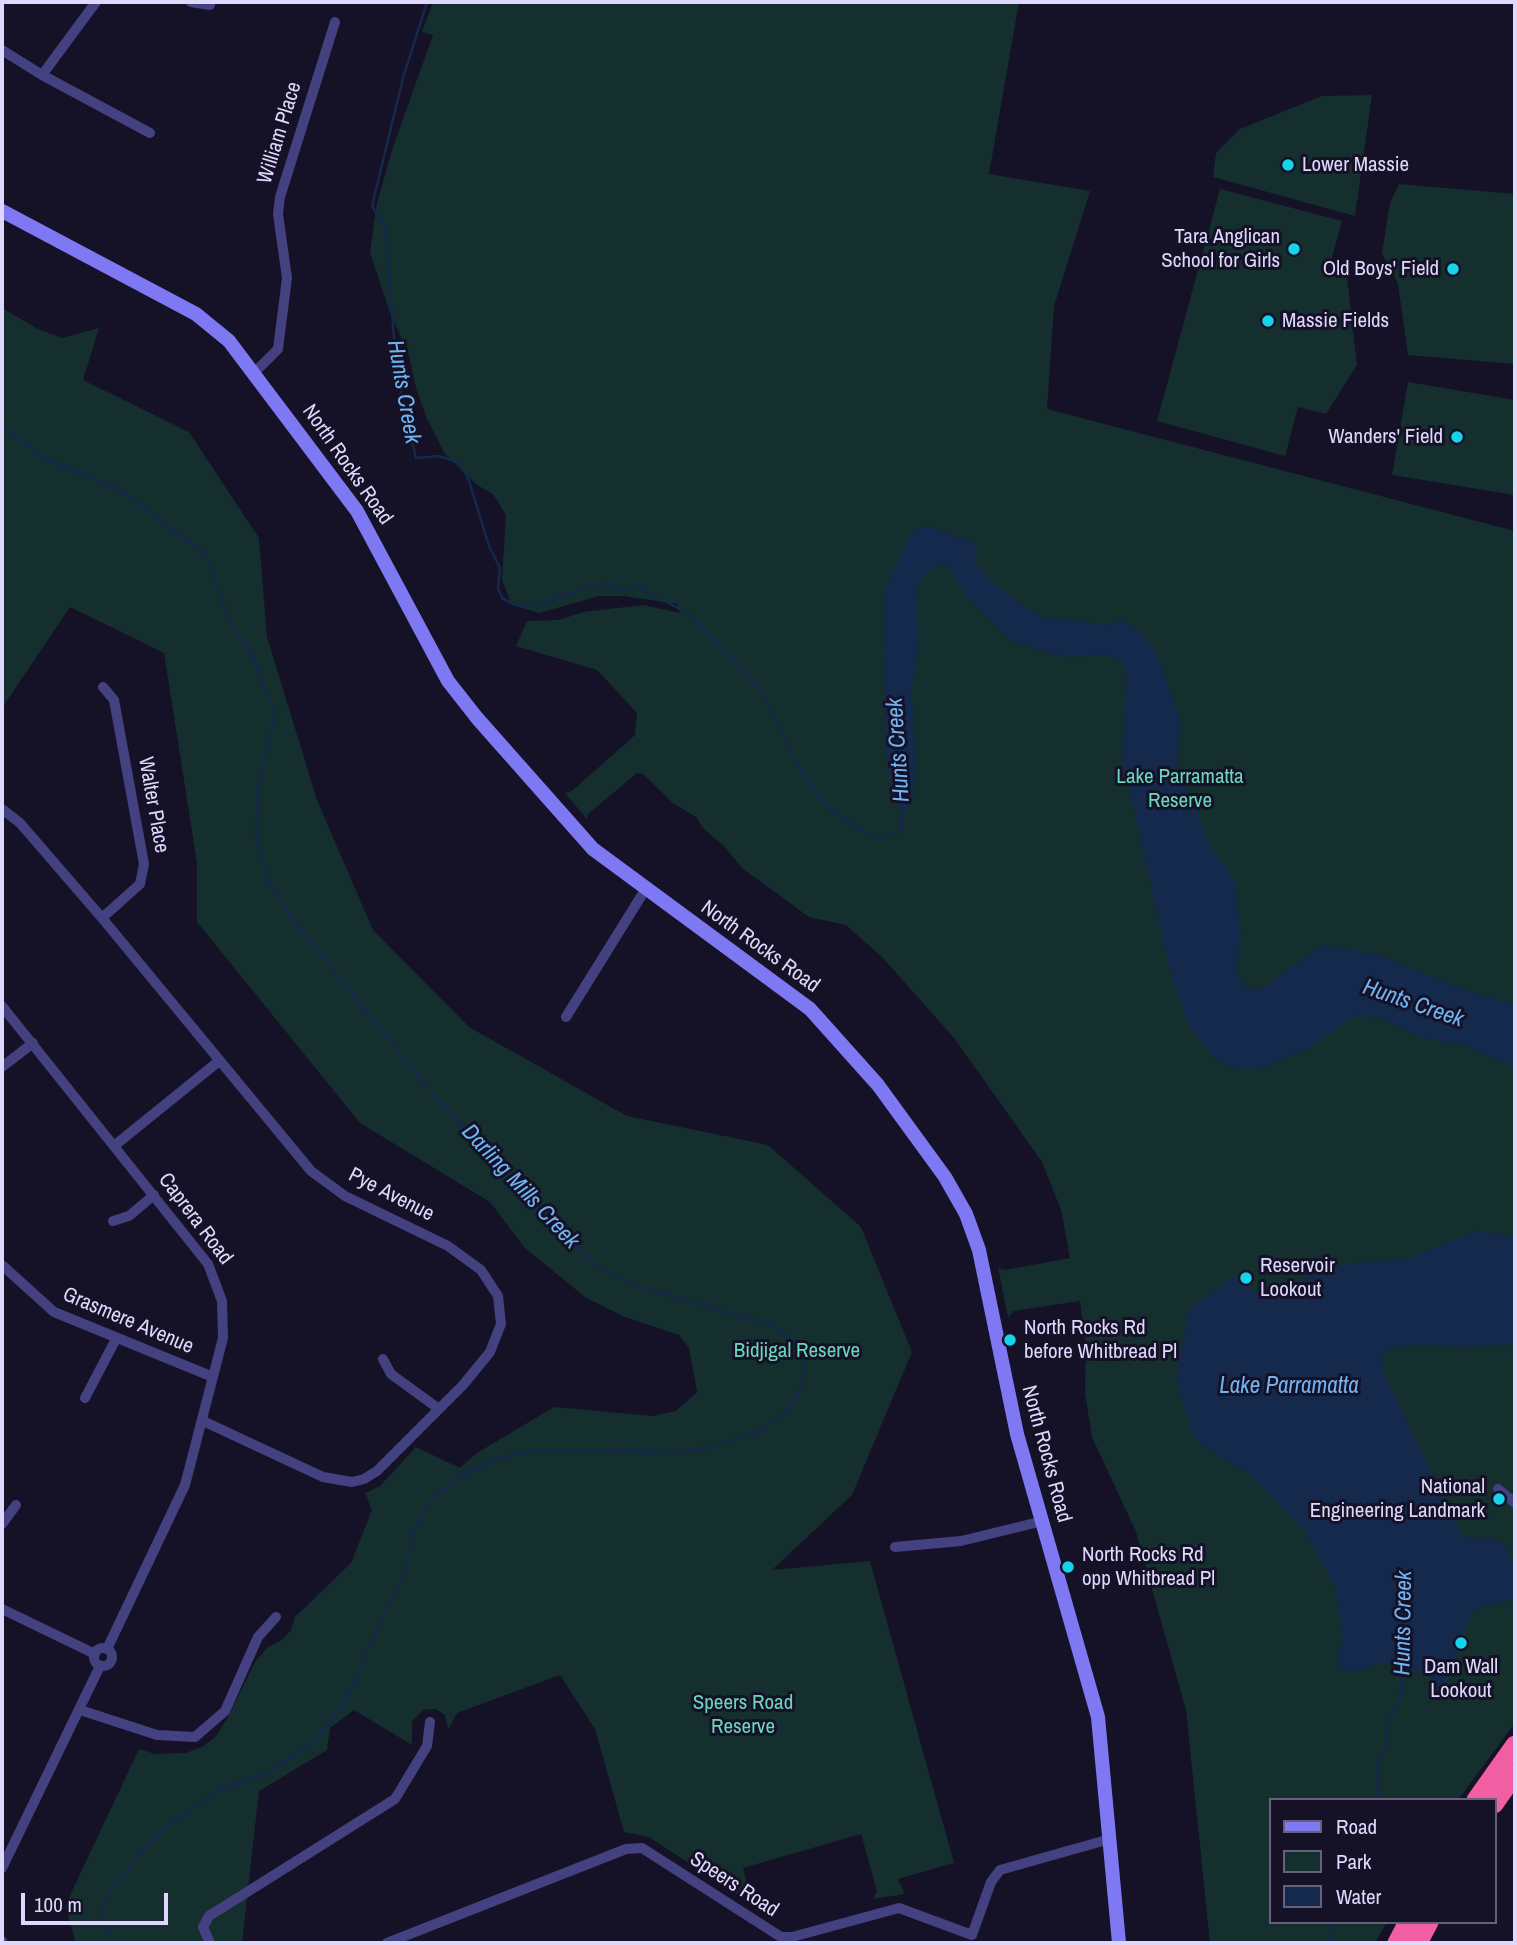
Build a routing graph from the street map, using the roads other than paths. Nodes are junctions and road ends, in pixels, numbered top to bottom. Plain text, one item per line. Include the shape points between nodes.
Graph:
1 (96, 2) edge
2 (191, 2) edge
3 (210, 5) dead end
4 (335, 22) dead end
5 (2, 50) edge
6 (41, 75) junction
7 (150, 133) dead end
8 (2, 211) edge
9 (254, 373) junction
10 (103, 687) dead end
11 (2, 809) edge
12 (645, 890) junction
13 (102, 918) junction
14 (2, 1006) edge
15 (566, 1017) dead end
16 (33, 1043) junction
17 (219, 1061) junction
18 (2, 1067) edge
19 (114, 1146) junction
20 (154, 1195) junction
21 (113, 1221) dead end
22 (2, 1265) edge
23 (116, 1339) junction
24 (383, 1359) dead end
25 (213, 1377) junction
26 (86, 1398) dead end
27 (439, 1409) junction
28 (202, 1421) junction
29 (1498, 1489) dead end
30 (1515, 1503) edge
31 (16, 1505) dead end
32 (1042, 1521) junction
33 (2, 1524) edge
34 (895, 1547) dead end
35 (2, 1609) edge
36 (276, 1617) dead end
37 (107, 1649) junction
38 (95, 1654) junction
39 (100, 1666) junction
40 (80, 1710) junction
41 (430, 1722) dead end
42 (1515, 1745) edge
43 (1515, 1774) edge
44 (1477, 1798) edge
45 (1496, 1801) edge
46 (1110, 1839) junction
47 (2, 1868) edge
48 (1407, 1924) edge
49 (1428, 1924) edge
50 (970, 1939) edge
51 (210, 1943) edge
52 (387, 1943) edge
53 (1119, 1943) edge
54 (1397, 1943) edge
55 (1418, 1943) edge

1 - 6 street
2 - 3 street
4 - 9 street, William Place via 280,197 287,278 278,349
5 - 6 street
6 - 7 street
8 - 9 main road, North Rocks Road via 196,314 224,336
9 - 12 main road, North Rocks Road via 357,511 463,702 593,849
10 - 13 street, Walter Place via 114,700 144,864 140,884
11 - 13 street, Pye Avenue via 20,823
12 - 15 street
12 - 32 main road, North Rocks Road via 810,1009 877,1085 944,1177 966,1214 979,1250 1017,1434
13 - 17 street, Pye Avenue
14 - 16 street, Caprera Road
16 - 18 street
16 - 19 street, Caprera Road
17 - 19 street
17 - 27 street, Pye Avenue via 311,1171 345,1196 448,1246 481,1269 491,1282 501,1310 497,1338
19 - 20 street, Caprera Road
20 - 21 street via 129,1216
20 - 25 street, Caprera Road via 218,1282 224,1318
22 - 23 street, Grasmere Avenue via 54,1312
23 - 25 street, Grasmere Avenue
23 - 26 street
24 - 27 street via 391,1374
25 - 28 street, Caprera Road
27 - 28 street, Pye Avenue via 377,1471 352,1482 323,1477
28 - 37 street, Caprera Road via 172,1517
29 - 30 street
31 - 33 street
32 - 34 street via 961,1541
32 - 46 main road, North Rocks Road via 1098,1717
35 - 38 street
36 - 40 street via 258,1637 225,1710 195,1737 157,1735
37 - 38 street
37 - 39 street via 111,1661
38 - 39 street
39 - 40 street
40 - 47 street
41 - 51 street via 426,1746 395,1799 209,1916 203,1927
42 - 44 highway
43 - 45 highway
46 - 50 street, Speers Road via 1000,1870
46 - 53 main road, North Rocks Road
48 - 54 highway
49 - 55 highway
50 - 52 street, Speers Road via 899,1908 780,1937 642,1848 626,1849

